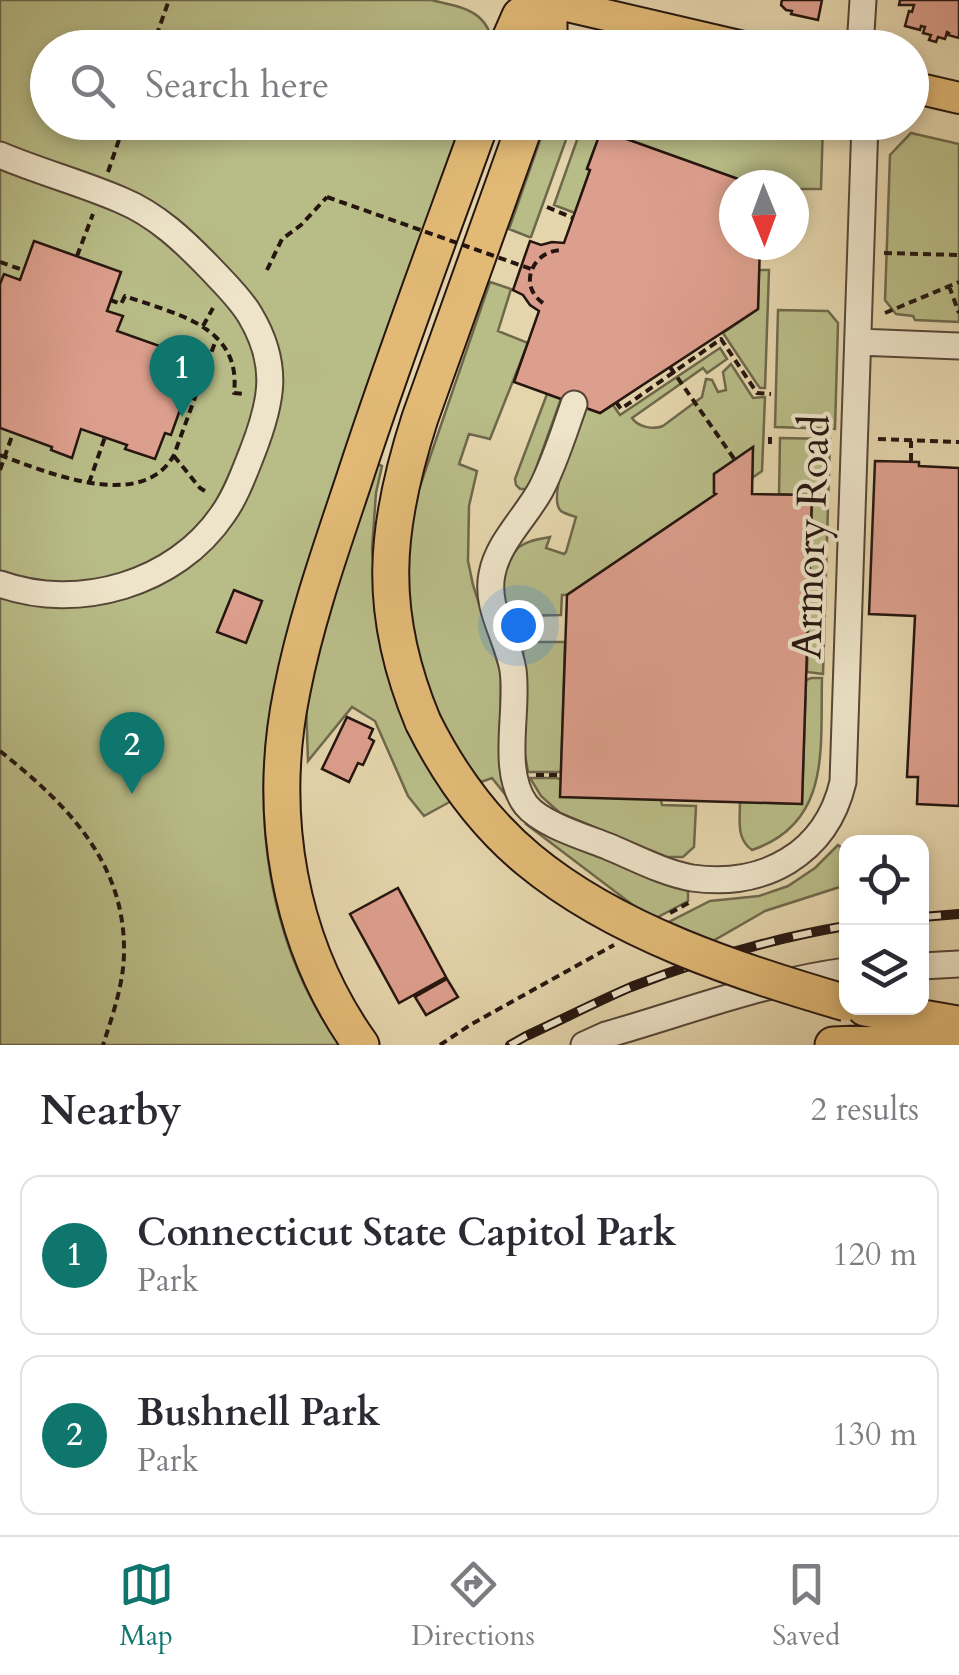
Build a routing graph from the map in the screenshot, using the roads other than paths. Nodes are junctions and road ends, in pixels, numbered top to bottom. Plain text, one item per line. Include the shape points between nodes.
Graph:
1 (540, 0) edge
2 (863, 0) edge
3 (514, 30) edge
4 (550, 30) edge
5 (670, 30) edge
6 (861, 30) edge
7 (929, 90) edge
8 (959, 98) edge
9 (474, 140) edge
10 (520, 140) edge
11 (864, 140) edge
12 (0, 155) edge
13 (858, 342) junction
14 (959, 346) edge
15 (574, 404) dead end
16 (0, 584) edge
17 (959, 964) edge
18 (929, 966) edge
19 (839, 972) edge
20 (839, 1001) edge
21 (682, 1013) junction
22 (906, 1015) edge
23 (959, 1024) edge
24 (959, 1043) edge
25 (361, 1045) edge
26 (584, 1045) edge
27 (614, 1045) edge
28 (833, 1045) edge

1 - 3 highway
1 - 4 highway
1 - 5 main road
2 - 6 street
7 - 8 main road
9 - 25 highway via 344,511 286,726 284,824 296,908 322,982
10 - 20 highway, bridge via 420,418 396,508 392,612 424,722 474,804 552,878 670,942
11 - 13 street, Armory Road
12 - 16 street via 122,200 171,230 250,314 265,348 271,387 229,506 184,554 130,583 85,594 36,594
13 - 14 street
13 - 15 street, Armory Road via 844,771 822,829 786,864 760,874 680,875 537,815 516,784 514,677 495,614 492,574 547,476
17 - 18 street
19 - 21 street
21 - 26 street
21 - 27 street
22 - 23 highway
24 - 28 highway

